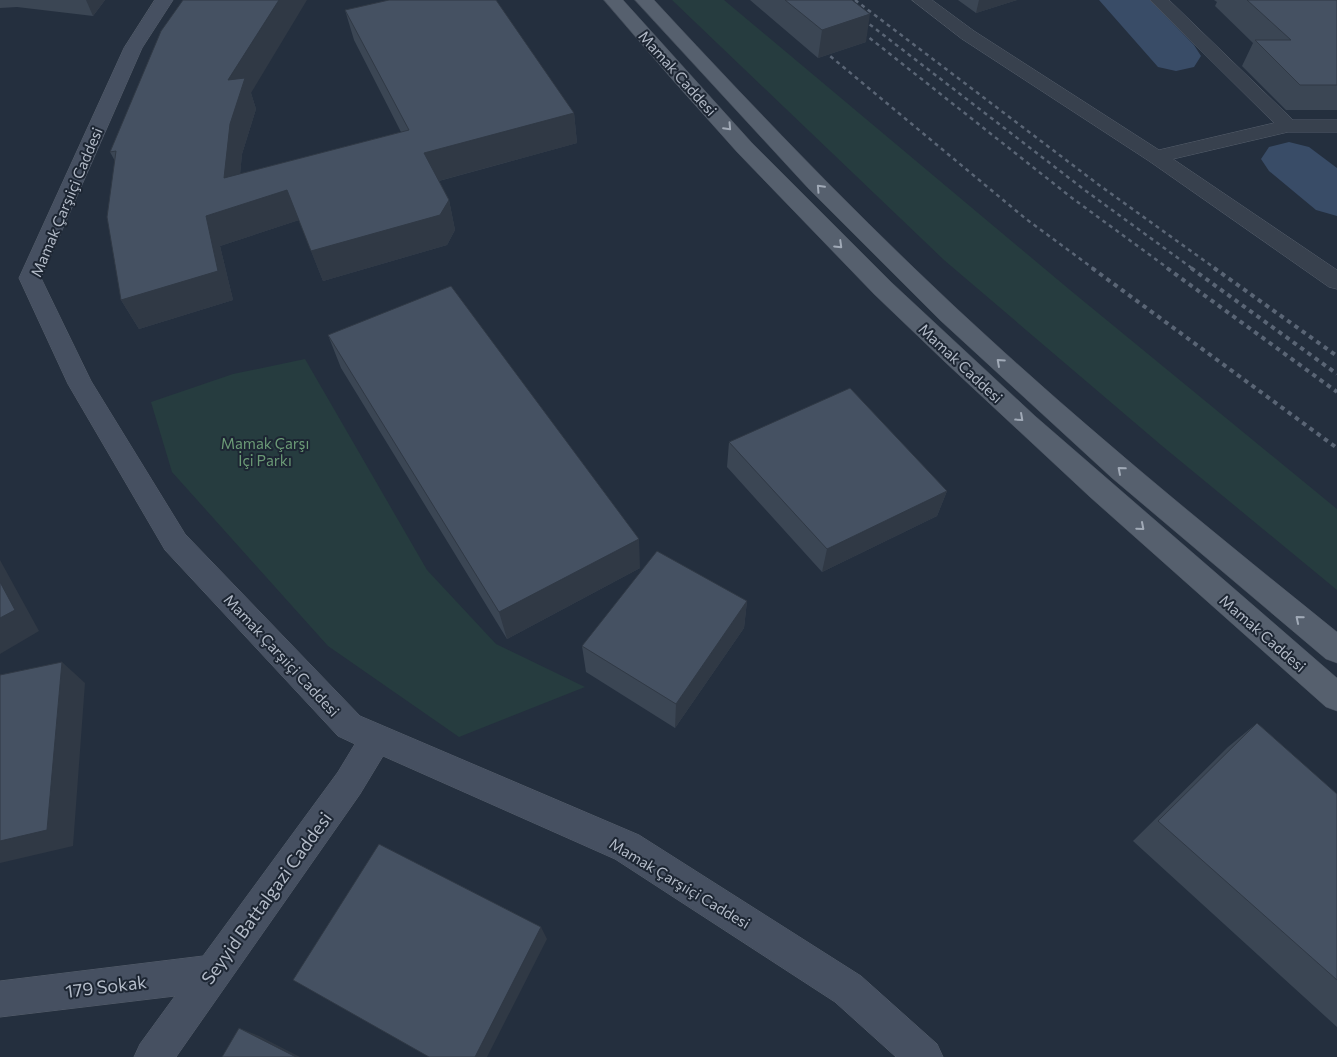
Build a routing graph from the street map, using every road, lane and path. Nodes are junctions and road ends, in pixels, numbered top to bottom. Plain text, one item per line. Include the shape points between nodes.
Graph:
1 (164, 0) edge
2 (613, 0) edge
3 (644, 0) edge
4 (921, 0) edge
5 (1159, 0) edge
6 (1288, 126) junction
7 (1337, 126) edge
8 (1156, 157) junction
9 (1337, 281) edge
10 (1337, 650) edge
11 (1337, 697) edge
12 (377, 738) junction
13 (213, 973) junction
14 (0, 999) edge
15 (153, 1057) edge
16 (924, 1057) edge

1 - 12 main road, Mamak Çarşıiçi Caddesi via 133,48 30,278 80,384 175,542 349,726
2 -> 11 main road, Mamak Caddesi via 810,217 970,374
10 -> 3 main road, Mamak Caddesi via 1148,494 995,358 838,207
4 - 8 street via 968,35
5 - 6 street
6 - 7 street
6 - 8 street
8 - 9 street
12 - 13 main road, Seyyid Battalgazi Caddesi
12 - 16 main road, Mamak Çarşıiçi Caddesi via 627,847 848,989
13 - 14 main road, 179 Sokak
13 - 15 main road, Seyyid Battalgazi Caddesi

